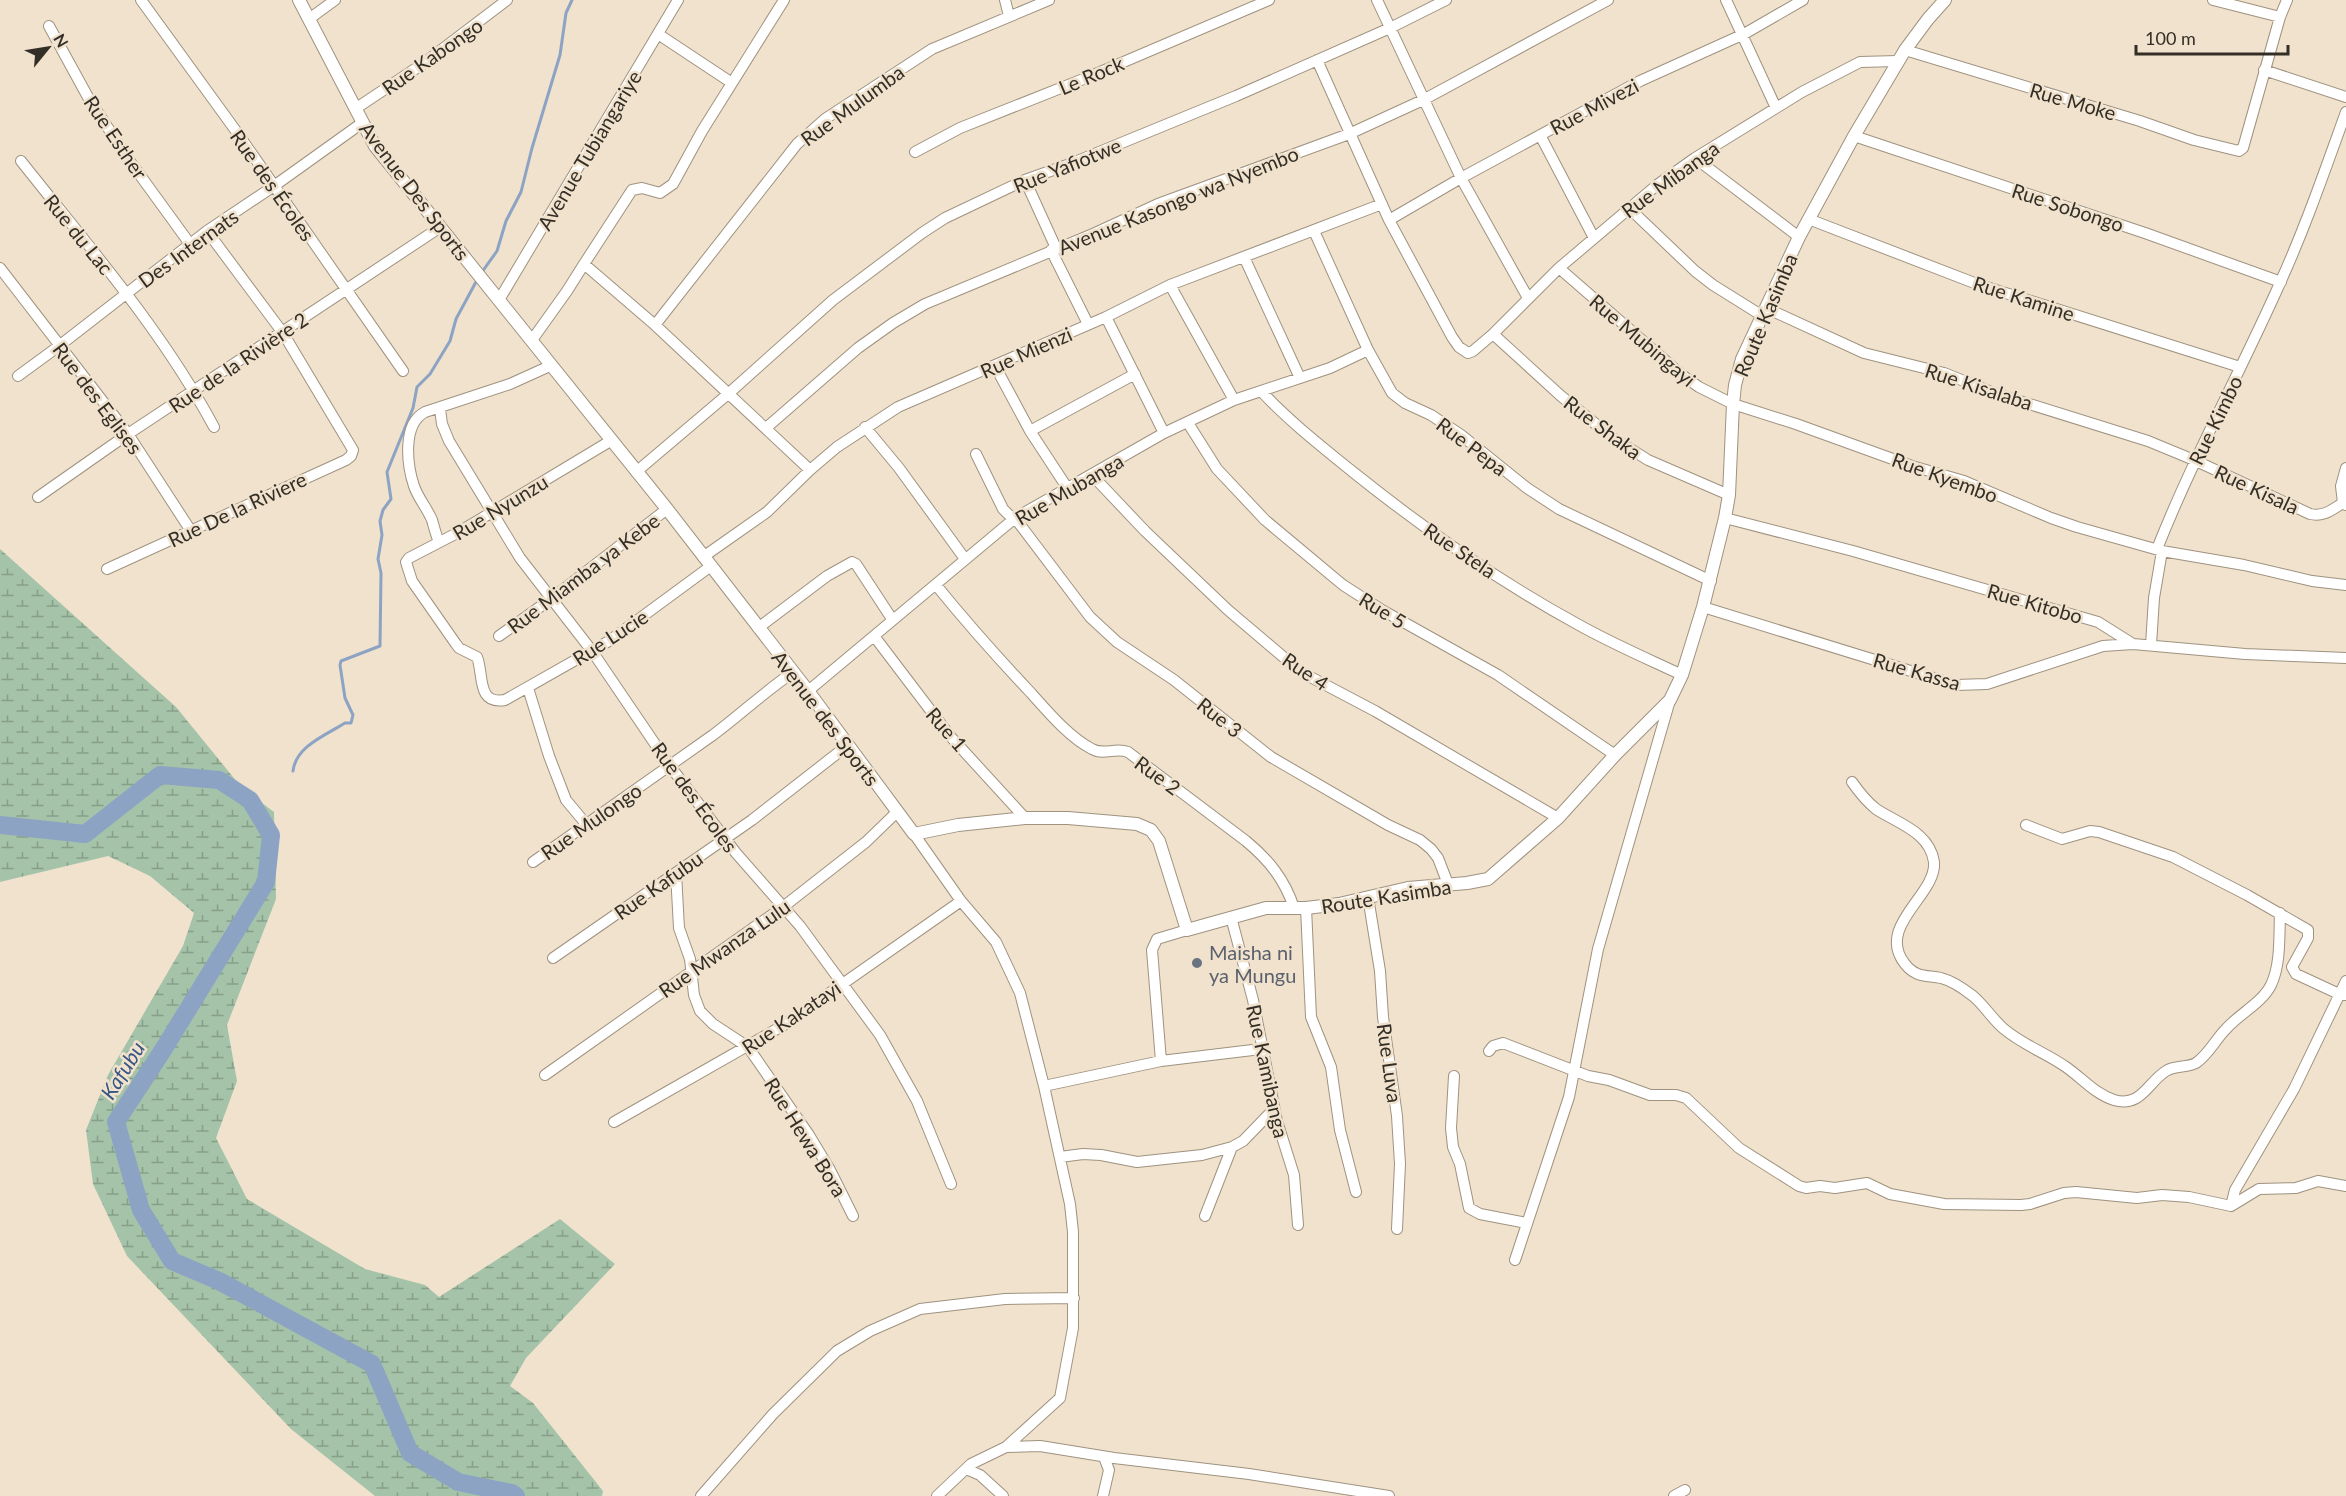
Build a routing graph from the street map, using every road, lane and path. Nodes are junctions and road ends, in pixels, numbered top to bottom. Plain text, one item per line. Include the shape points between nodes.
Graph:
1 (141, 0) edge
2 (299, 0) edge
3 (335, 0) edge
4 (507, 0) edge
5 (678, 0) edge
6 (784, 0) edge
7 (1005, 0) edge
8 (1049, 0) edge
9 (1269, 0) edge
10 (1377, 0) edge
11 (1446, 0) edge
12 (1608, 0) edge
13 (1726, 0) edge
14 (1803, 0) edge
15 (1945, 0) edge
16 (2213, 0) edge
17 (2287, 0) edge
18 (1009, 16) junction
19 (2280, 17) junction
20 (309, 18) junction
21 (49, 26) dead end
22 (1390, 28) junction
23 (658, 34) junction
24 (1744, 34) junction
25 (1901, 56) junction
26 (1317, 60) junction
27 (2264, 70) junction
28 (732, 83) junction
29 (2346, 97) edge
30 (1423, 100) junction
31 (1776, 108) junction
32 (355, 109) junction
33 (2346, 112) edge
34 (362, 123) junction
35 (1349, 134) junction
36 (1540, 135) junction
37 (1854, 136) junction
38 (915, 153) dead end
39 (1695, 158) junction
40 (21, 161) dead end
41 (1461, 178) junction
42 (1025, 180) junction
43 (274, 186) junction
44 (1382, 204) junction
45 (1629, 208) junction
46 (1389, 220) junction
47 (1810, 220) junction
48 (439, 228) junction
49 (207, 231) junction
50 (1314, 231) junction
51 (1799, 237) junction
52 (1594, 238) junction
53 (190, 244) junction
54 (1053, 249) junction
55 (1244, 257) junction
56 (584, 264) junction
57 (0, 268) edge
58 (1559, 268) junction
59 (480, 277) joint
60 (2281, 282) junction
61 (1170, 285) junction
62 (346, 289) junction
63 (126, 293) junction
64 (1528, 298) junction
65 (499, 300) junction
66 (1763, 311) junction
67 (1106, 317) junction
68 (1088, 324) junction
69 (655, 325) junction
70 (283, 333) junction
71 (1492, 334) junction
72 (532, 340) junction
73 (59, 346) junction
74 (1368, 350) junction
75 (552, 365) junction
76 (995, 366) junction
77 (2240, 367) junction
78 (403, 371) dead end
79 (1134, 374) junction
80 (18, 376) dead end
81 (1300, 378) junction
82 (1262, 391) junction
83 (195, 392) junction
84 (728, 394) junction
85 (1234, 400) junction
86 (1733, 405) junction
87 (440, 409) junction
88 (1188, 423) junction
89 (214, 427) dead end
90 (865, 427) junction
91 (766, 428) junction
92 (1030, 431) junction
93 (1164, 433) junction
94 (128, 434) junction
95 (612, 440) junction
96 (976, 454) dead end
97 (2194, 460) junction
98 (2346, 468) edge
99 (810, 470) junction
100 (636, 472) junction
101 (1092, 475) junction
102 (1068, 489) junction
103 (1729, 495) junction
104 (38, 497) dead end
105 (2345, 503) edge
106 (666, 509) junction
107 (492, 513) junction
108 (1015, 518) junction
109 (1725, 518) junction
110 (190, 531) junction
111 (439, 542) junction
112 (2160, 550) junction
113 (965, 559) junction
114 (707, 562) junction
115 (107, 569) dead end
116 (1711, 581) junction
117 (936, 585) junction
118 (2346, 585) edge
119 (551, 599) junction
120 (1703, 607) junction
121 (892, 619) junction
122 (758, 628) junction
123 (499, 636) dead end
124 (874, 636) junction
125 (2133, 644) junction
126 (2151, 645) junction
127 (592, 651) junction
128 (2346, 658) edge
129 (792, 673) junction
130 (1682, 675) junction
131 (528, 688) junction
132 (808, 692) junction
133 (505, 700) joint
134 (1670, 700) junction
135 (848, 745) junction
136 (1615, 755) junction
137 (670, 766) junction
138 (1852, 782) dead end
139 (897, 812) junction
140 (1025, 818) junction
141 (1558, 818) junction
142 (586, 824) junction
143 (2026, 825) dead end
144 (914, 834) junction
145 (725, 838) junction
146 (533, 862) dead end
147 (676, 873) junction
148 (1448, 884) junction
149 (1368, 897) junction
150 (961, 901) junction
151 (783, 907) junction
152 (1300, 908) junction
153 (2280, 913) junction
154 (1231, 917) junction
155 (1187, 930) junction
156 (553, 958) dead end
157 (692, 969) junction
158 (2346, 981) edge
159 (843, 982) junction
160 (2343, 995) edge
161 (748, 1047) junction
162 (1261, 1049) junction
163 (1489, 1051) dead end
164 (1161, 1061) junction
165 (1575, 1070) junction
166 (544, 1075) dead end
167 (1454, 1076) dead end
168 (1044, 1086) junction
169 (1274, 1108) junction
170 (614, 1122) dead end
171 (1232, 1147) junction
172 (1060, 1157) junction
173 (951, 1184) dead end
174 (2346, 1186) edge
175 (1356, 1192) dead end
176 (2231, 1206) junction
177 (1205, 1215) dead end
178 (854, 1216) dead end
179 (1527, 1224) junction
180 (1298, 1225) dead end
181 (1397, 1229) dead end
182 (1515, 1260) dead end
183 (1074, 1298) junction
184 (1006, 1447) junction
185 (1104, 1456) junction
186 (966, 1469) junction
187 (1684, 1490) dead end
188 (701, 1496) edge
189 (938, 1496) edge
190 (1003, 1496) edge
191 (1103, 1496) edge
192 (1389, 1496) edge
193 (1674, 1496) edge

1 - 43 street, Rue des Écoles
2 - 20 street, Avenue des Sports
3 - 20 street
4 - 32 street, Rue Kabongo
5 - 23 street, Avenue Tubiangariye
6 - 28 street
7 - 18 street
8 - 18 street, Rue Mulumba
9 - 38 street, Le Rock via 960,128
10 - 22 street
11 - 22 street, Rue Yafiotwe
12 - 30 street, Avenue Kasongo wa Nyembo
13 - 24 street
14 - 24 street, Rue Mivezi
15 - 25 street, Route Kasimba
16 - 19 street
17 - 19 street
18 - 69 street, Rue Mulumba via 932,49 825,119 797,144
19 - 27 street
20 - 32 street, Avenue des Sports
21 - 53 street, Rue Esther via 89,99
22 - 26 street, Rue Yafiotwe
22 - 30 street
23 - 28 street
23 - 65 street, Avenue Tubiangariye
24 - 31 street
24 - 36 street, Rue Mivezi via 1640,81
25 - 27 street, Rue Moke via 2140,121 2194,140 2242,150
25 - 31 street, Rue Mibanga via 1860,62
25 - 37 street, Route Kasimba
26 - 35 street
26 - 42 street, Rue Yafiotwe
27 - 29 street
28 - 56 street via 673,184 660,193 642,188 632,190
30 - 35 street, Avenue Kasongo wa Nyembo
30 - 41 street
31 - 39 street, Rue Mibanga
32 - 34 street, Avenue Des Sports
33 - 60 street, Rue Kimbo
34 - 43 street, Des Internats
34 - 48 street, Avenue Des Sports via 375,146
35 - 44 street
35 - 54 street, Avenue Kasongo wa Nyembo via 1158,204
36 - 41 street, Rue Mivezi
36 - 52 street
37 - 47 street, Route Kasimba
37 - 60 street, Rue Sobongo
39 - 45 street, Rue Mibanga
39 - 51 street
40 - 63 street, Rue du Lac
41 - 46 street, Rue Mivezi
41 - 64 street
42 - 54 street
42 - 84 street, Rue Yafiotwe via 922,233 833,300
43 - 49 street, Des Internats
43 - 62 street, Rue des Écoles
44 - 46 street
44 - 50 street, Rue Mienzi
45 - 52 street, Rue Mibanga
45 - 66 street, Rue Kisalaba via 1704,278
46 - 71 street, Rue Mibanga via 1452,337 1464,351 1473,351
47 - 51 street, Route Kasimba
47 - 77 street, Rue Kamine via 1988,288
48 - 59 street, Avenue Des Sports
48 - 62 street, Rue de la Rivière 2
49 - 53 street, Des Internats
49 - 70 street
50 - 55 street, Rue Mienzi
50 - 74 street, Rue Pepa
51 - 66 street, Route Kasimba
52 - 58 street, Rue Mibanga
53 - 63 street, Des Internats
54 - 68 street
54 - 91 street, Avenue Kasongo wa Nyembo via 925,304 893,323 858,348
55 - 61 street, Rue Mienzi
55 - 81 street
56 - 69 street
56 - 72 street
57 - 73 street, Rue des Eglises
58 - 64 street, Rue Mibanga
58 - 86 street, Rue Mubingayi via 1682,375
59 - 65 street, Avenue des Sports
60 - 77 street, Rue Kimbo
61 - 67 street, Rue Mienzi
61 - 85 street
62 - 70 street, Rue de la Rivière 2
62 - 78 street, Rue des Écoles
63 - 73 street, Des Internats
63 - 83 street, Rue du Lac
64 - 71 street, Rue Mibanga
65 - 72 street, Avenue des Sports
66 - 86 street, Route Kasimba via 1742,359
66 - 97 street, Rue Kisalaba via 1864,353 1944,373
67 - 68 street, Rue Mienzi
67 - 79 street
68 - 76 street, Rue Mienzi
69 - 84 street
70 - 83 street, Rue de la Rivière 2
70 - 110 street, Rue De la Riviere via 349,440 351,456
71 - 103 street, Rue Shaka via 1613,438 1648,460
72 - 75 street, Avenue des Sports
73 - 80 street, Des Internats
73 - 94 street, Rue des Eglises
74 - 81 street, Rue Mubanga
74 - 116 street, Rue Pepa via 1392,393 1461,435 1527,488 1559,509
75 - 87 street
75 - 95 street, Avenue des Sports
76 - 90 street, Rue Mienzi via 898,407
76 - 92 street
77 - 97 street, Rue Kimbo
79 - 92 street
79 - 93 street
81 - 82 street, Rue Mubanga
82 - 85 street, Rue Mubanga
82 - 130 street, Rue Stela via 1299,428 1457,550 1580,625
83 - 89 street, Rue du Lac
83 - 94 street, Rue de la Rivière 2
84 - 91 street
84 - 100 street, Rue Yafiotwe
85 - 88 street, Rue Mubanga
86 - 103 street, Route Kasimba
86 - 112 street, Rue Kyembo via 1964,481 2051,518
87 - 107 street, Rue des Écoles via 449,441
87 - 111 street via 418,416 409,434 414,487
88 - 93 street, Rue Mubanga
88 - 136 street, Rue 5 via 1217,469 1265,520 1343,585 1498,675
90 - 99 street, Rue Mienzi
90 - 113 street
91 - 99 street
92 - 102 street
93 - 101 street, Rue Mubanga
94 - 104 street, Rue de la Rivière 2
94 - 110 street, Rue des Eglises
95 - 100 street, Avenue des Sports
95 - 107 street, Rue Nyunzu
96 - 108 street, Rue 3 via 1003,509
97 - 105 street, Rue Kisala via 2289,506 2320,516
97 - 112 street, Rue Kimbo
98 - 105 street via 2341,486
99 - 114 street, Rue Mienzi
100 - 106 street, Avenue des Sports
101 - 102 street, Rue Mubanga
101 - 141 street, Rue 4 via 1228,610 1301,672
102 - 108 street, Rue Mubanga
103 - 109 street, Route Kasimba
106 - 114 street, Avenue des Sports
106 - 119 street, Rue Miamba ya Kebe
107 - 111 street, Rue Nyunzu
107 - 119 street, Rue des Écoles
108 - 113 street, Rue Mubanga
108 - 148 street, Rue 3 via 1090,617 1117,642 1174,680 1271,757 1420,840 1438,858
109 - 116 street, Route Kasimba
109 - 125 street, Rue Kitobo via 2098,622
110 - 115 street, Rue De la Riviere
111 - 133 street, Rue Nyunzu via 406,562 412,580 459,648 475,654 481,666 482,685 490,699
112 - 118 street
112 - 126 street, Rue Kimbo
113 - 117 street, Rue Mubanga
114 - 122 street, Avenue des Sports
114 - 127 street, Rue Lucie via 642,618
116 - 120 street, Route Kasimba
117 - 121 street, Rue Mubanga
117 - 152 street, Rue 2 via 1065,729 1091,749 1128,752 1246,841 1265,856
119 - 123 street, Rue Miamba ya Kebe
119 - 127 street, Rue des Écoles
120 - 125 street, Rue Kassa via 1956,685 1987,684 2103,646
120 - 130 street, Route Kasimba
121 - 122 street via 852,562
121 - 124 street, Rue Mubanga
122 - 129 street, Avenue des Sports
124 - 132 street, Rue Mubanga
124 - 140 street, Rue 1 via 950,735
125 - 126 street, Rue Kitobo
126 - 128 street, Rue Kitobo
127 - 131 street, Rue Lucie
127 - 137 street, Rue des Écoles
129 - 132 street, Avenue des Sports
129 - 137 street, Rue Mulongo
130 - 134 street, Route Kasimba
131 - 133 street, Rue Lucie
131 - 142 street via 566,800
132 - 135 street, Avenue des Sports
134 - 136 street, Route Kasimba
134 - 165 street, Route Kasimba via 1598,949
135 - 139 street, Avenue des Sports
135 - 145 street, Rue Kafubu
136 - 141 street, Route Kasimba
137 - 142 street, Rue Mulongo
137 - 145 street, Rue des Écoles
138 - 153 street via 1875,808 1925,840 1934,862 1932,876 1900,927 1898,950 1904,963 1914,974 1954,983 1984,1005 2003,1028 2115,1100 2127,1102 2138,1098 2168,1069 2193,1065 2225,1029 2263,996 2274,977
139 - 144 street, Avenue des Sports
139 - 151 street, Rue Mwanza Lulu via 866,842
140 - 144 street
140 - 155 street via 1137,824 1150,830 1159,841
141 - 148 street, Route Kasimba via 1488,879
142 - 146 street, Rue Mulongo
143 - 153 street via 2062,839 2099,832 2173,857
144 - 150 street, Avenue des Sports
145 - 147 street, Rue Kafubu
145 - 151 street, Rue des Écoles
147 - 156 street, Rue Kafubu
147 - 157 street, Rue Hewa Bora via 679,928
148 - 149 street, Route Kasimba
149 - 152 street, Route Kasimba
149 - 181 street, Rue Luva via 1397,1116
150 - 159 street, Rue Kakatayi
150 - 168 street, Avenue des Sports via 996,942 1020,993
151 - 157 street, Rue Mwanza Lulu
151 - 159 street, Rue des Écoles
152 - 154 street, Route Kasimba via 1266,908
152 - 175 street, Rue 2 via 1311,1017 1331,1067 1340,1130
153 - 160 street via 2309,932 2293,971
154 - 155 street, Route Kasimba
154 - 162 street, Rue Kamibanga via 1253,1000
155 - 164 street, Route Kasimba via 1157,939 1152,950
157 - 161 street, Rue Hewa Bora via 694,995 705,1018
157 - 166 street, Rue Mwanza Lulu
158 - 160 street
159 - 161 street, Rue Kakatayi
159 - 173 street, Rue des Écoles via 880,1035 917,1101
160 - 176 street via 2235,1190
161 - 170 street, Rue Kakatayi
161 - 178 street, Rue Hewa Bora via 809,1135
162 - 164 street
162 - 169 street, Rue Kamibanga
163 - 165 street via 1503,1043
164 - 168 street
165 - 176 street via 1650,1095 1686,1098 1738,1148 1806,1188 1867,1183 1890,1194 1944,1204 2021,1205 2076,1192 2137,1198 2188,1197
165 - 179 street, Route Kasimba
167 - 179 street via 1451,1128 1469,1208
168 - 172 street, Avenue des Sports
169 - 171 street via 1243,1141
169 - 180 street, Rue Kamibanga via 1294,1175
171 - 172 street via 1202,1155 1137,1162 1101,1155
171 - 177 street
172 - 183 street, Avenue des Sports via 1070,1204
174 - 176 street via 2318,1181 2296,1188 2259,1189
179 - 182 street, Route Kasimba
183 - 184 street, Avenue des Sports via 1073,1328 1060,1398
183 - 188 street via 1005,1299 920,1309 870,1331 837,1351 773,1414
184 - 185 street via 1040,1446
184 - 186 street
185 - 191 street via 1109,1470
185 - 192 street
186 - 189 street
186 - 190 street via 980,1475
187 - 193 street

